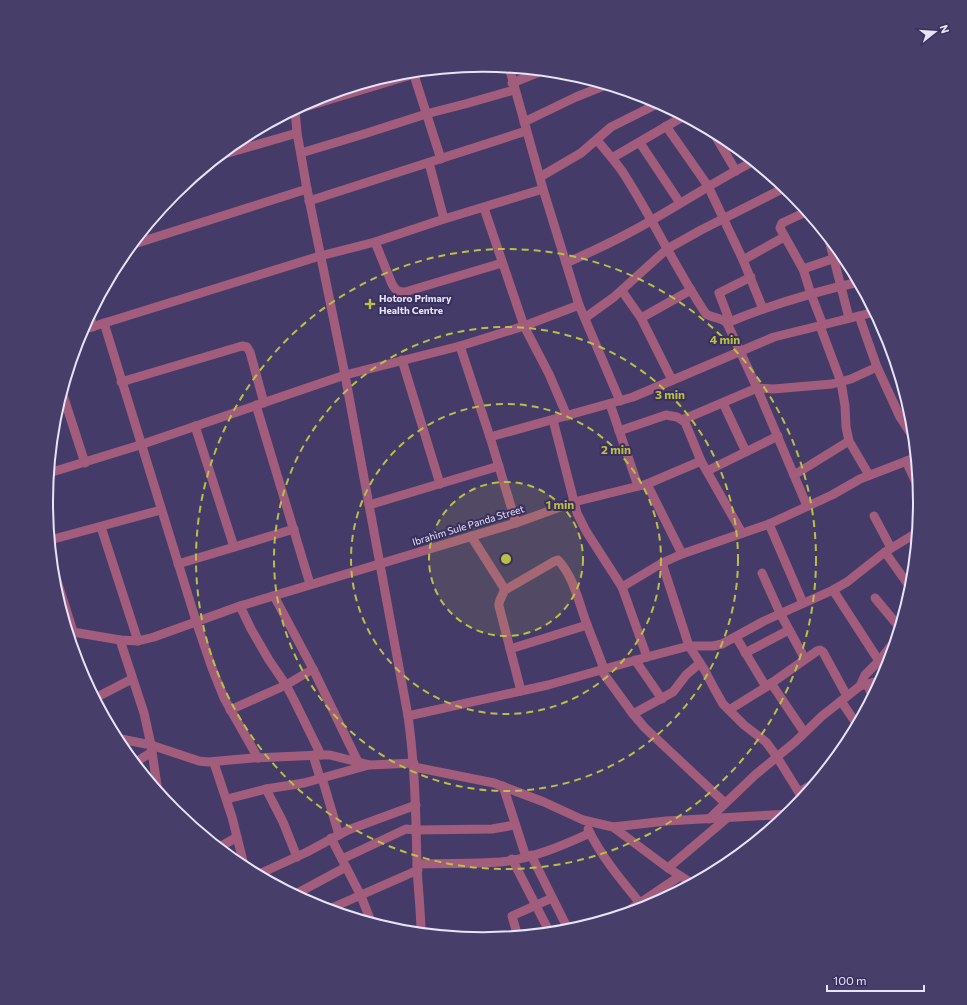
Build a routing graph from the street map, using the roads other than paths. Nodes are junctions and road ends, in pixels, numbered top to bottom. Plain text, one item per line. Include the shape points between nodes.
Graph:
1 (509, 73) edge
2 (534, 75) edge
3 (415, 78) edge
4 (513, 86) junction
5 (595, 87) edge
6 (652, 107) edge
7 (426, 114) junction
8 (295, 115) edge
9 (679, 119) edge
10 (666, 126) junction
11 (525, 127) junction
12 (297, 133) junction
13 (597, 140) junction
14 (640, 143) junction
15 (725, 146) edge
16 (236, 151) edge
17 (301, 153) junction
18 (612, 158) junction
19 (441, 159) junction
20 (429, 163) junction
21 (749, 164) edge
22 (736, 170) junction
23 (540, 177) junction
24 (708, 186) junction
25 (307, 189) junction
26 (543, 189) junction
27 (779, 190) edge
28 (310, 201) junction
29 (680, 203) junction
30 (484, 208) junction
31 (802, 214) edge
32 (724, 218) junction
33 (444, 219) junction
34 (652, 220) junction
35 (784, 237) junction
36 (141, 242) edge
37 (375, 242) junction
38 (667, 249) junction
39 (832, 250) edge
40 (320, 256) junction
41 (837, 257) edge
42 (834, 258) junction
43 (743, 260) junction
44 (502, 263) junction
45 (566, 263) junction
46 (803, 269) junction
47 (751, 277) junction
48 (854, 283) edge
49 (841, 286) junction
50 (692, 290) junction
51 (622, 291) junction
52 (811, 294) junction
53 (579, 305) junction
54 (763, 309) junction
55 (870, 313) edge
56 (859, 316) junction
57 (585, 318) junction
58 (641, 318) junction
59 (850, 318) junction
60 (729, 322) junction
61 (92, 324) edge
62 (104, 324) junction
63 (821, 325) junction
64 (524, 326) junction
65 (93, 327) joint
66 (460, 346) junction
67 (739, 352) junction
68 (402, 360) junction
69 (876, 367) junction
70 (345, 375) junction
71 (672, 380) junction
72 (121, 382) junction
73 (841, 382) junction
74 (757, 388) junction
75 (620, 401) junction
76 (723, 403) junction
77 (65, 404) edge
78 (260, 404) junction
79 (610, 404) junction
80 (566, 416) junction
81 (553, 420) junction
82 (682, 420) junction
83 (907, 423) edge
84 (195, 426) junction
85 (620, 432) junction
86 (778, 436) junction
87 (490, 437) junction
88 (849, 441) junction
89 (140, 445) junction
90 (746, 452) junction
91 (911, 459) edge
92 (701, 461) junction
93 (906, 461) junction
94 (85, 463) junction
95 (499, 466) junction
96 (707, 471) junction
97 (54, 472) edge
98 (794, 475) junction
99 (869, 475) junction
100 (913, 476) edge
101 (440, 484) junction
102 (642, 485) junction
103 (574, 502) junction
104 (369, 504) junction
105 (807, 506) junction
106 (161, 510) junction
107 (874, 516) dead end
108 (516, 523) junction
109 (769, 524) junction
110 (101, 527) junction
111 (294, 529) junction
112 (742, 533) junction
113 (913, 535) edge
114 (471, 536) junction
115 (55, 539) edge
116 (234, 547) junction
117 (888, 550) junction
118 (682, 554) junction
119 (381, 563) junction
120 (662, 563) junction
121 (178, 564) junction
122 (762, 573) dead end
123 (907, 581) edge
124 (310, 584) junction
125 (622, 587) junction
126 (505, 590) junction
127 (833, 590) junction
128 (274, 596) junction
129 (875, 598) dead end
130 (803, 603) junction
131 (240, 606) junction
132 (780, 613) junction
133 (196, 621) junction
134 (896, 623) edge
135 (587, 625) junction
136 (789, 630) junction
137 (73, 632) edge
138 (736, 637) junction
139 (120, 640) junction
140 (138, 641) junction
141 (689, 646) junction
142 (510, 649) junction
143 (887, 650) edge
144 (745, 652) junction
145 (647, 656) junction
146 (805, 659) junction
147 (635, 660) junction
148 (879, 661) junction
149 (700, 663) junction
150 (313, 669) junction
151 (603, 669) junction
152 (132, 679) junction
153 (875, 682) edge
154 (286, 685) junction
155 (768, 685) junction
156 (864, 685) junction
157 (521, 691) junction
158 (870, 693) edge
159 (99, 696) edge
160 (662, 699) junction
161 (844, 699) junction
162 (230, 710) junction
163 (729, 710) junction
164 (633, 714) junction
165 (408, 716) junction
166 (855, 720) edge
167 (804, 732) junction
168 (125, 741) edge
169 (152, 748) junction
170 (317, 755) junction
171 (777, 757) junction
172 (258, 758) junction
173 (138, 760) edge
174 (358, 762) junction
175 (214, 763) junction
176 (370, 765) junction
177 (414, 765) junction
178 (321, 778) junction
179 (157, 782) edge
180 (503, 786) junction
181 (266, 789) junction
182 (800, 794) edge
183 (227, 799) junction
184 (725, 803) junction
185 (416, 805) junction
186 (779, 815) edge
187 (727, 818) junction
188 (709, 819) junction
189 (583, 820) junction
190 (515, 824) junction
191 (613, 827) junction
192 (416, 830) junction
193 (590, 834) junction
194 (335, 836) junction
195 (237, 837) junction
196 (223, 845) edge
197 (529, 856) junction
198 (298, 857) junction
199 (243, 859) edge
200 (512, 859) junction
201 (344, 863) junction
202 (417, 867) junction
203 (668, 868) junction
204 (263, 872) edge
205 (680, 876) junction
206 (688, 881) edge
207 (299, 892) edge
208 (361, 896) junction
209 (552, 898) junction
210 (643, 902) edge
211 (640, 904) edge
212 (336, 906) edge
213 (535, 906) junction
214 (369, 917) edge
215 (566, 925) edge
216 (421, 928) edge
217 (547, 928) edge
218 (516, 932) edge

1 - 4 street
2 - 4 street
3 - 7 street
4 - 7 street via 465,104
4 - 11 street
5 - 11 street
6 - 13 street via 611,127
7 - 17 street
7 - 19 street
8 - 12 street
9 - 10 street
10 - 14 street
10 - 24 street
11 - 19 street
11 - 23 street
12 - 16 street
12 - 17 street
13 - 18 street
13 - 23 street via 581,153
14 - 18 street
14 - 29 street
15 - 22 street
17 - 25 street
18 - 34 street
19 - 20 street
20 - 28 street
20 - 33 street
21 - 22 street
22 - 24 street
23 - 26 street
24 - 29 street
24 - 32 street
25 - 28 street
25 - 36 street
26 - 30 street
26 - 45 street
27 - 32 street
28 - 40 street
29 - 34 street
30 - 33 street
30 - 44 street
31 - 35 street via 782,223 780,228
32 - 38 street
32 - 43 street
33 - 37 street
34 - 38 street
34 - 45 street
35 - 43 street
35 - 46 street
37 - 40 street
37 - 44 street via 392,284 400,292
38 - 50 street
38 - 51 street
39 - 42 street
40 - 62 street
40 - 70 street
41 - 42 street
42 - 46 street
42 - 49 street
43 - 47 street
44 - 64 street
45 - 53 street
46 - 52 street
47 - 54 street
47 - 60 street via 719,293
48 - 49 street
49 - 52 street
49 - 59 street
50 - 58 street
50 - 60 street via 706,314
51 - 57 street
51 - 58 street
52 - 54 street
52 - 63 street
53 - 57 street
53 - 64 street
54 - 60 street
55 - 56 street
56 - 59 street
56 - 69 street
57 - 75 street
58 - 71 street
59 - 63 street
60 - 67 street
61 - 65 street
62 - 65 street
62 - 72 street
63 - 67 street via 774,337
63 - 73 street
64 - 66 street
64 - 80 street via 549,374
66 - 68 street
66 - 87 street
67 - 71 street
67 - 74 street
68 - 70 street
68 - 101 street
69 - 73 street
69 - 83 street via 900,416
70 - 78 street
70 - 104 street
71 - 75 street
72 - 78 street via 242,346 247,347 250,352
72 - 89 street
73 - 74 street via 773,389
73 - 88 street
74 - 76 street
74 - 86 street
75 - 79 street
76 - 82 street
76 - 90 street
77 - 94 street
78 - 84 street
78 - 111 street
79 - 80 street
79 - 85 street
80 - 81 street
81 - 87 street
81 - 103 street
82 - 85 street via 666,415
82 - 92 street
84 - 89 street
84 - 116 street
85 - 102 street
86 - 90 street
86 - 98 street
87 - 95 street
88 - 98 street
88 - 99 street
89 - 94 street
89 - 106 street
90 - 96 street
91 - 93 street
92 - 96 street
92 - 102 street, Ibrahim Sule Panda Street
93 - 99 street
93 - 100 street
94 - 97 street
95 - 101 street
95 - 108 street
96 - 112 street
98 - 105 street
99 - 105 street
101 - 104 street
102 - 103 street, Ibrahim Sule Panda Street
102 - 118 street
103 - 108 street, Ibrahim Sule Panda Street
103 - 125 street via 586,531
104 - 119 street
105 - 109 street
106 - 110 street
106 - 121 street
107 - 117 street
108 - 114 street, Ibrahim Sule Panda Street
109 - 112 street
109 - 130 street
110 - 115 street
110 - 140 street
111 - 116 street
111 - 124 street
112 - 118 street
113 - 117 street
114 - 119 street, Ibrahim Sule Panda Street
114 - 126 street
116 - 121 street
117 - 123 street
117 - 127 street
118 - 120 street
119 - 124 street, Ibrahim Sule Panda Street
119 - 165 street
120 - 125 street
120 - 141 street
121 - 133 street
122 - 132 street
124 - 128 street, Ibrahim Sule Panda Street
125 - 145 street
126 - 135 street via 558,560 574,586
126 - 142 street via 498,603
127 - 130 street
127 - 148 street
128 - 131 street, Ibrahim Sule Panda Street
128 - 150 street
129 - 134 street
130 - 132 street
131 - 133 street, Ibrahim Sule Panda Street
131 - 154 street via 269,660
132 - 136 street
132 - 138 street
133 - 140 street, Ibrahim Sule Panda Street
133 - 162 street
135 - 142 street
135 - 151 street
136 - 144 street
136 - 146 street
137 - 139 street, Ibrahim Sule Panda Street
138 - 141 street via 713,646
138 - 144 street
139 - 140 street, Ibrahim Sule Panda Street
139 - 152 street
141 - 145 street
141 - 149 street
142 - 157 street
143 - 148 street
144 - 155 street
145 - 147 street
146 - 155 street
146 - 161 street via 817,651 822,652
147 - 151 street
147 - 160 street
148 - 156 street via 865,675
149 - 160 street via 673,692
149 - 163 street via 714,690
150 - 154 street
150 - 174 street
151 - 157 street
151 - 164 street
152 - 159 street
152 - 169 street via 144,713
153 - 156 street
154 - 162 street
154 - 170 street
155 - 163 street
155 - 167 street
156 - 158 street
156 - 161 street
157 - 165 street
160 - 164 street
161 - 166 street
161 - 167 street
162 - 172 street
163 - 171 street via 766,742
164 - 184 street
165 - 177 street
167 - 171 street
168 - 169 street
169 - 173 street
169 - 175 street
169 - 179 street
170 - 172 street
170 - 174 street via 330,755
170 - 178 street
171 - 182 street
171 - 184 street
172 - 175 street
174 - 176 street
175 - 183 street
176 - 177 street
176 - 178 street
177 - 180 street
177 - 185 street
178 - 181 street
178 - 194 street
180 - 189 street
180 - 190 street
181 - 183 street
181 - 198 street
183 - 195 street
184 - 188 street
185 - 192 street
185 - 194 street
186 - 187 street
187 - 188 street
187 - 203 street
188 - 191 street
189 - 191 street
189 - 193 street
190 - 192 street via 492,829
190 - 197 street
191 - 203 street
192 - 201 street via 402,830
192 - 202 street
193 - 197 street
193 - 211 street
194 - 198 street
194 - 201 street
195 - 196 street
195 - 199 street
197 - 200 street
197 - 209 street
198 - 204 street
200 - 202 street
200 - 213 street
201 - 207 street
201 - 208 street
202 - 208 street
202 - 216 street
203 - 205 street
205 - 206 street
205 - 210 street
208 - 212 street
208 - 214 street
209 - 213 street
209 - 215 street
213 - 217 street
213 - 218 street via 512,916

